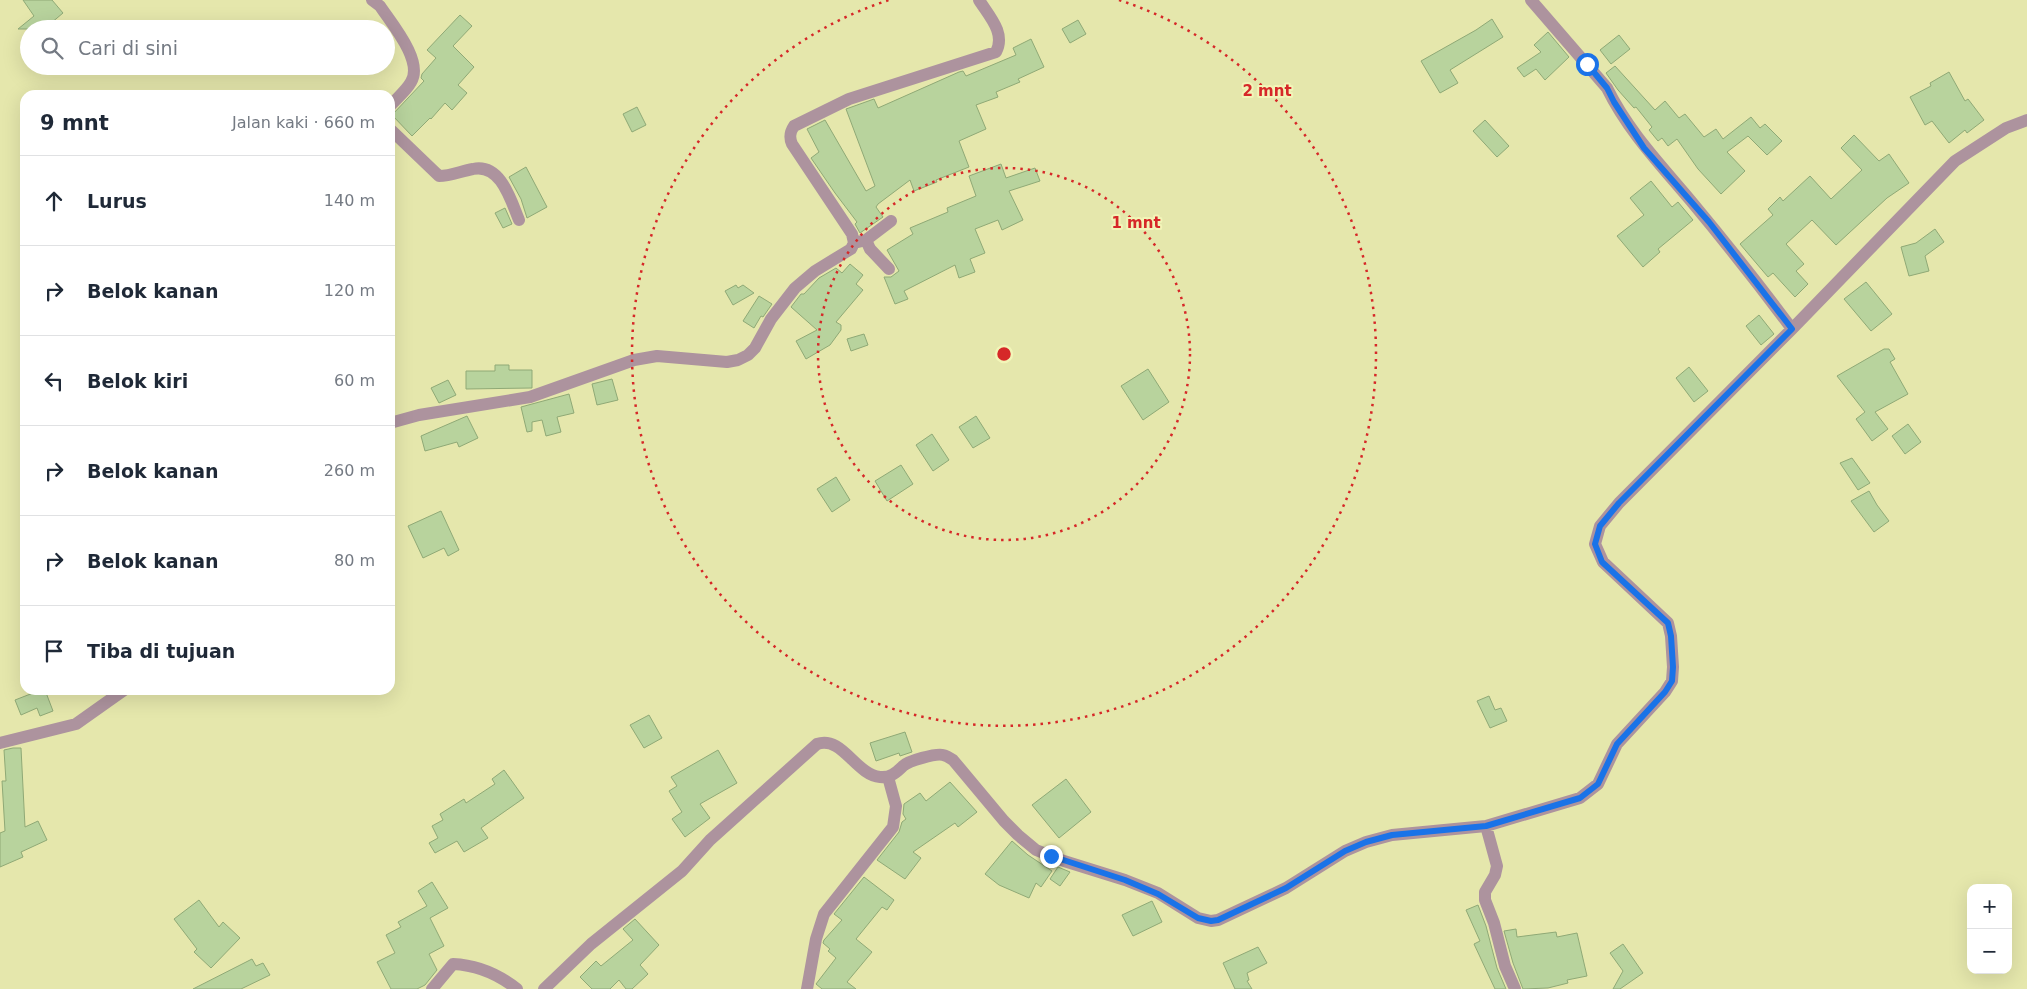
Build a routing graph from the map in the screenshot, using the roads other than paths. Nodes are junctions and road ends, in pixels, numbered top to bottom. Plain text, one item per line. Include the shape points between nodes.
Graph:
1 (372, 0) edge
2 (979, 0) edge
3 (1531, 0) edge
4 (389, 20) edge
5 (395, 29) edge
6 (395, 100) edge
7 (2027, 120) edge
8 (395, 134) edge
9 (519, 220) dead end
10 (892, 221) dead end
11 (860, 242) junction
12 (889, 269) dead end
13 (1792, 329) junction
14 (395, 422) edge
15 (117, 695) edge
16 (0, 743) edge
17 (888, 777) junction
18 (1486, 826) junction
19 (432, 989) edge
20 (517, 989) edge
21 (544, 989) edge
22 (807, 989) edge
23 (1515, 989) edge

1 - 4 street
2 - 11 street via 997,28 1000,38 996,52 849,99 792,129 792,144
3 - 13 street via 1607,88 1644,148 1709,222
5 - 6 street via 411,53 414,71 412,81
7 - 13 street via 2006,128 1955,161
8 - 9 street via 438,176 450,176 475,168 494,174 503,182
10 - 11 street
11 - 12 street
11 - 14 street via 795,288 771,319 755,348 738,360 727,362 657,356 634,360 530,397
13 - 18 street via 1600,526 1595,544 1602,562 1668,623 1672,681 1617,744 1598,784 1580,798
15 - 16 street via 76,724
17 - 18 street via 904,765 937,754 947,756 1018,835 1036,850 1125,880 1158,894 1203,920 1211,921 1286,888 1345,851 1366,842 1392,835
17 - 21 street via 875,776 831,743 818,744 710,840 682,871 591,944
17 - 22 street via 896,806 893,827 824,914
18 - 23 street via 1497,866 1485,892 1485,900
19 - 20 street via 453,964 473,966 504,978

